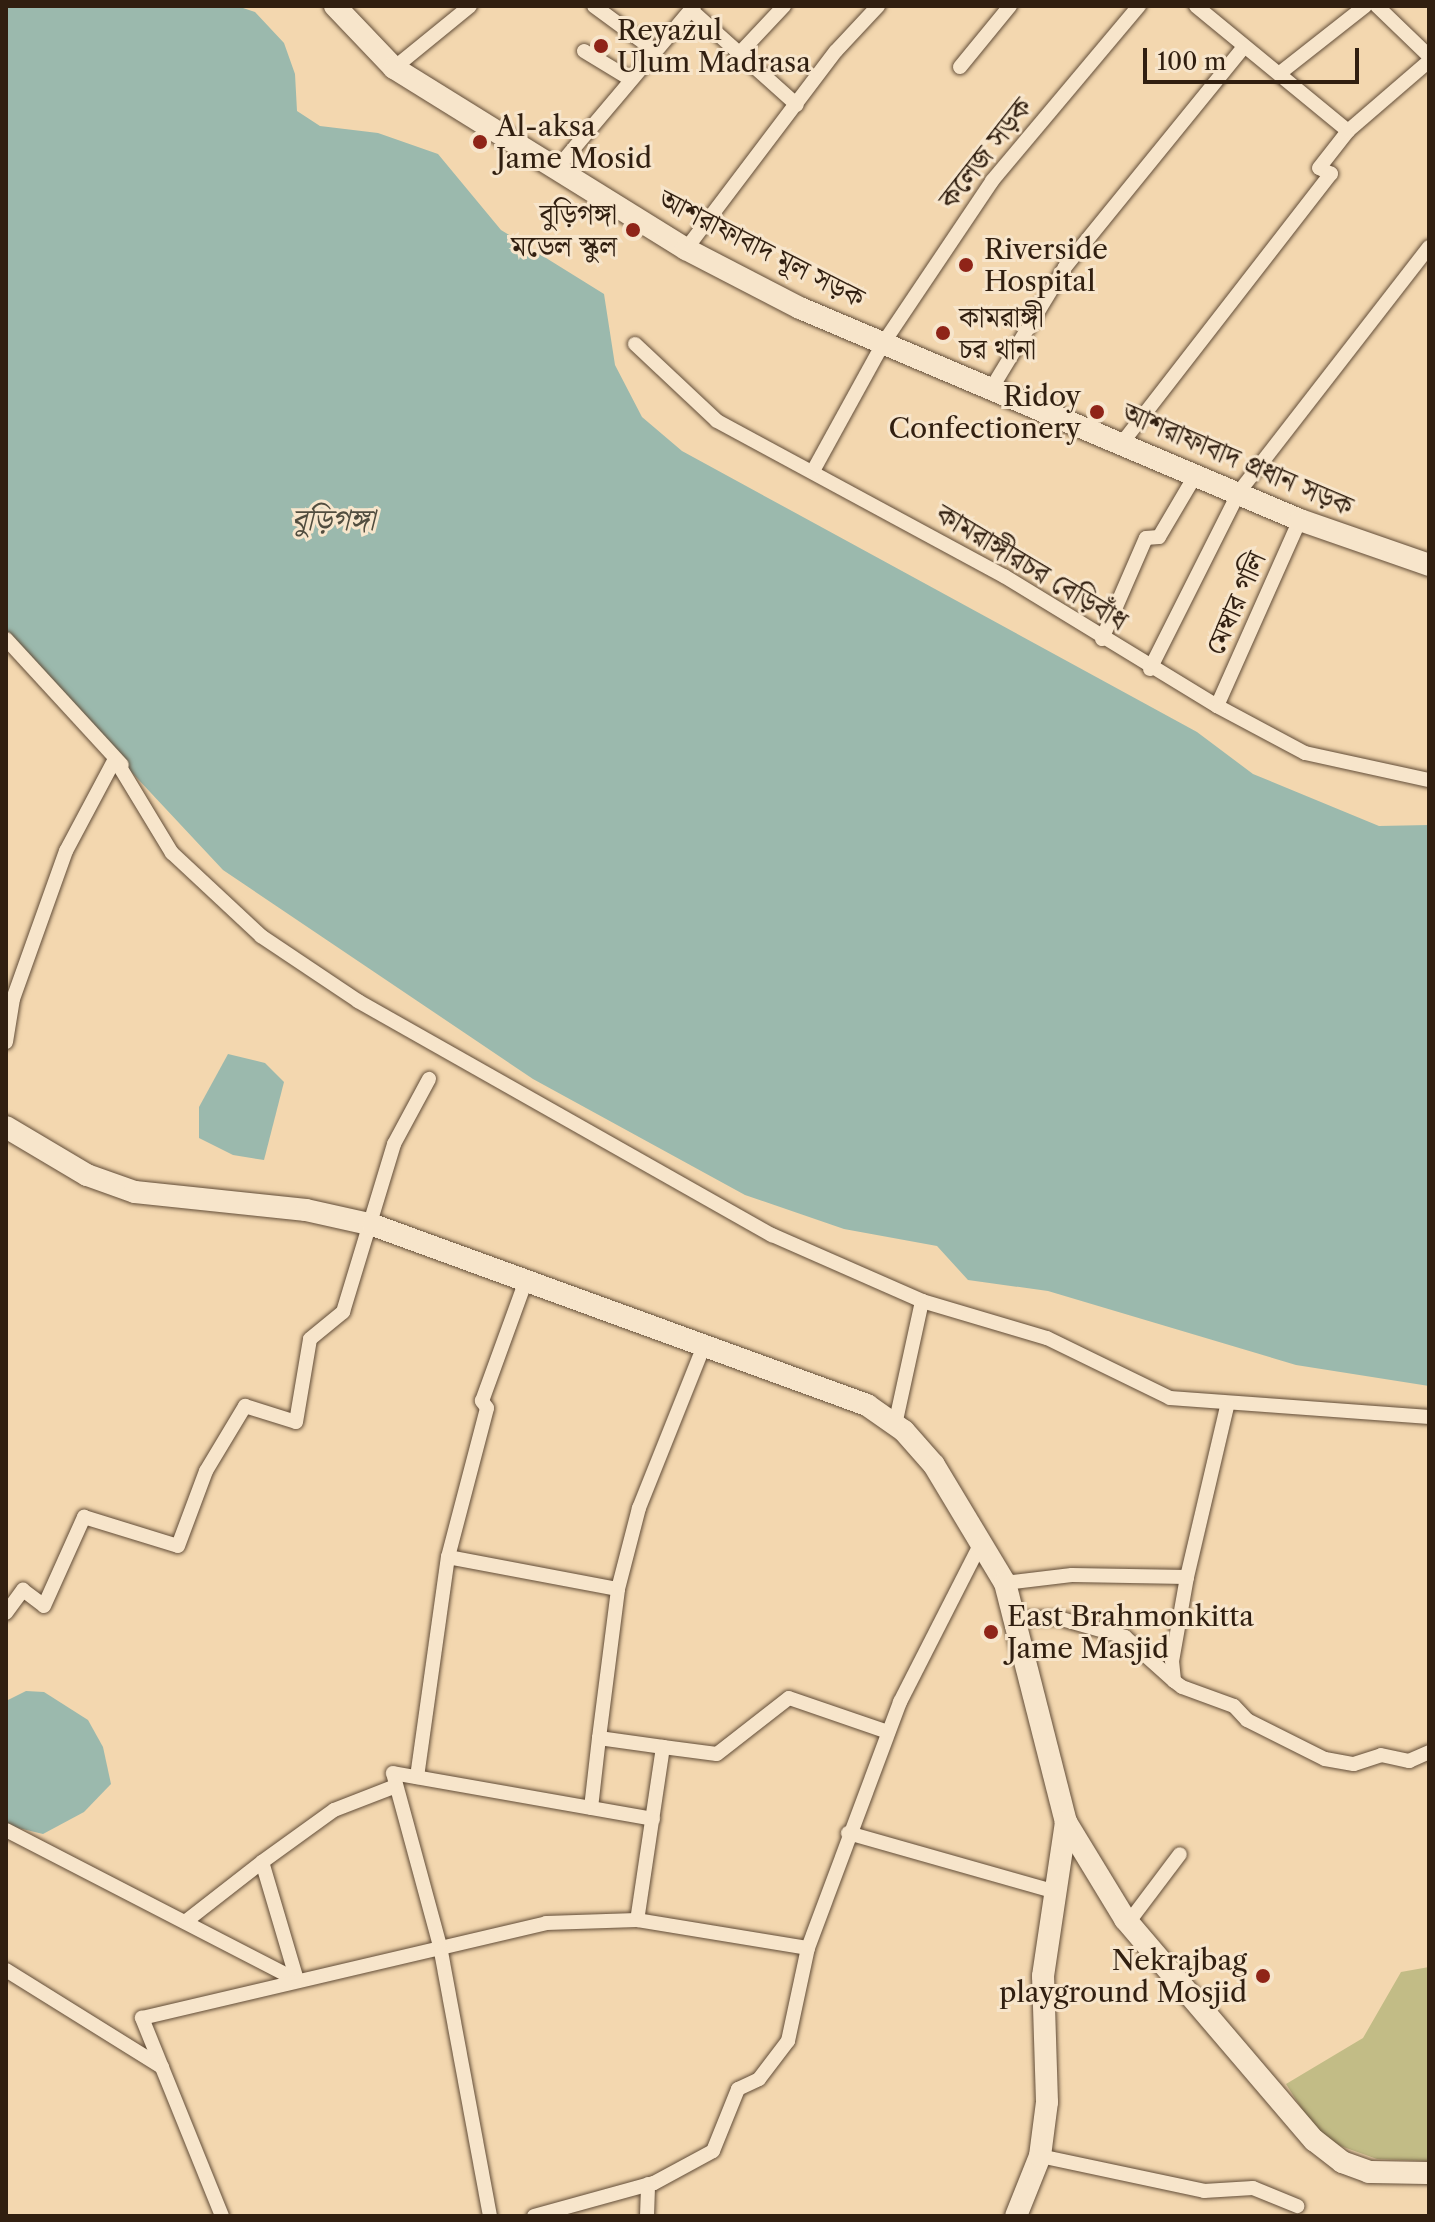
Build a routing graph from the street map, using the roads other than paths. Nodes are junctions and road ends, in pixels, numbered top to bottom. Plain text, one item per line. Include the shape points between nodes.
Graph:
1 (470, 6) edge
2 (594, 6) edge
3 (784, 6) edge
4 (878, 6) edge
5 (1010, 6) edge
6 (1139, 6) edge
7 (1196, 6) edge
8 (1377, 6) edge
9 (341, 8) edge
10 (692, 8) edge
11 (1355, 9) edge
12 (1243, 48) junction
13 (654, 50) junction
14 (584, 51) dead end
15 (737, 56) junction
16 (1429, 59) edge
17 (960, 67) dead end
18 (394, 68) junction
19 (1280, 73) junction
20 (630, 79) junction
21 (797, 105) junction
22 (1348, 131) junction
23 (558, 167) junction
24 (1429, 247) edge
25 (686, 249) junction
26 (884, 342) junction
27 (635, 344) dead end
28 (993, 386) junction
29 (1027, 400) joint
30 (1122, 443) junction
31 (813, 471) junction
32 (1195, 476) junction
33 (1239, 492) junction
34 (1300, 520) junction
35 (1429, 565) edge
36 (6, 639) edge
37 (1102, 639) junction
38 (1150, 669) junction
39 (1217, 706) junction
40 (1429, 780) edge
41 (138, 783) dead end
42 (6, 1042) edge
43 (429, 1079) dead end
44 (6, 1127) edge
45 (373, 1225) junction
46 (525, 1283) junction
47 (922, 1301) junction
48 (705, 1343) junction
49 (1227, 1407) junction
50 (1429, 1417) edge
51 (895, 1425) junction
52 (981, 1543) junction
53 (448, 1557) junction
54 (1187, 1577) junction
55 (1005, 1583) junction
56 (618, 1589) junction
57 (6, 1613) edge
58 (1015, 1618) junction
59 (1174, 1681) junction
60 (888, 1732) junction
61 (599, 1738) junction
62 (663, 1747) junction
63 (1429, 1752) edge
64 (417, 1777) junction
65 (396, 1786) junction
66 (591, 1808) junction
67 (653, 1819) junction
68 (1066, 1822) junction
69 (6, 1830) edge
70 (848, 1833) junction
71 (1180, 1854) dead end
72 (262, 1862) junction
73 (1053, 1891) junction
74 (637, 1920) junction
75 (185, 1922) junction
76 (1128, 1923) junction
77 (440, 1946) junction
78 (808, 1948) junction
79 (6, 1970) edge
80 (297, 1980) junction
81 (162, 2067) junction
82 (1040, 2156) junction
83 (1429, 2173) edge
84 (648, 2184) junction
85 (1297, 2206) dead end
86 (222, 2216) edge
87 (490, 2216) edge
88 (534, 2216) edge
89 (647, 2216) edge
90 (1016, 2216) edge

1 - 18 street
2 - 13 street
3 - 15 street
4 - 21 street
5 - 17 street
6 - 26 street, কলেজ সড়ক via 992,181
7 - 12 street
8 - 16 street
9 - 18 street, আশরাফাবাদ মূল সড়ক
10 - 13 street
10 - 15 street
11 - 19 street
12 - 19 street
12 - 28 street via 1065,267
13 - 20 street
14 - 20 street
15 - 21 street
16 - 22 street
18 - 23 street, আশরাফাবাদ মূল সড়ক
19 - 22 street
20 - 23 street
21 - 25 street
22 - 30 street via 1319,168 1331,174
23 - 25 street, আশরাফাবাদ মূল সড়ক
24 - 33 street
25 - 26 street, আশরাফাবাদ মূল সড়ক
26 - 28 street, আশরাফাবাদ মূল সড়ক
26 - 31 street, কলেজ সড়ক
27 - 31 street, কামরাঙ্গীরচর বেড়িবাঁধ via 717,421
28 - 29 street, আশরাফাবাদ মূল সড়ক
29 - 30 street, আশরাফাবাদ প্রধান সড়ক
30 - 32 street, আশরাফাবাদ প্রধান সড়ক
31 - 37 street, কামরাঙ্গীরচর বেড়িবাঁধ via 1004,576
32 - 33 street, আশরাফাবাদ প্রধান সড়ক
32 - 37 street via 1159,537 1146,538
33 - 34 street, আশরাফাবাদ প্রধান সড়ক
33 - 38 street
34 - 35 street, আশরাফাবাদ প্রধান সড়ক
34 - 39 street, মেম্বার গলি
36 - 41 street
37 - 38 street, কামরাঙ্গীরচর বেড়িবাঁধ
38 - 39 street, কামরাঙ্গীরচর বেড়িবাঁধ
39 - 40 street, কামরাঙ্গীরচর বেড়িবাঁধ via 1305,753
42 - 47 street via 13,999 66,851 115,759 172,853 261,936 297,961 772,1235
43 - 45 street via 405,1114
44 - 45 street via 87,1175 135,1192 306,1210
45 - 46 street
45 - 57 street via 343,1312 310,1339 296,1422 245,1406 206,1471 178,1546 84,1517 44,1606 23,1590
46 - 48 street
46 - 53 street via 494,1355 482,1401 487,1408
47 - 49 street via 1047,1338 1170,1398
47 - 51 street
48 - 51 street via 867,1405
48 - 56 street via 639,1508
49 - 50 street
49 - 54 street
51 - 52 street via 934,1465
52 - 55 street
52 - 60 street
53 - 56 street
53 - 64 street
54 - 55 street via 1072,1575
54 - 59 street
55 - 58 street
56 - 61 street
58 - 59 street via 1058,1618 1125,1637
58 - 68 street
59 - 63 street via 1234,1706 1247,1720 1325,1759 1354,1764 1381,1755 1409,1761
60 - 62 street via 789,1698 717,1754
60 - 70 street
61 - 62 street
61 - 66 street
62 - 67 street
64 - 65 street via 393,1773
64 - 66 street
65 - 72 street via 334,1810
65 - 77 street
66 - 67 street
67 - 74 street
68 - 73 street
68 - 76 street
69 - 75 street
70 - 73 street
70 - 78 street
71 - 76 street
72 - 75 street
72 - 80 street
73 - 82 street via 1043,1976 1047,2102
74 - 77 street via 546,1923
74 - 78 street
75 - 80 street
76 - 83 street via 1314,2140 1342,2162 1369,2172
77 - 80 street
77 - 87 street
78 - 84 street via 788,2041 759,2079 738,2089 713,2151
79 - 81 street
80 - 81 street via 142,2018
81 - 86 street
82 - 85 street via 1204,2191 1253,2188
82 - 90 street
84 - 88 street
84 - 89 street

